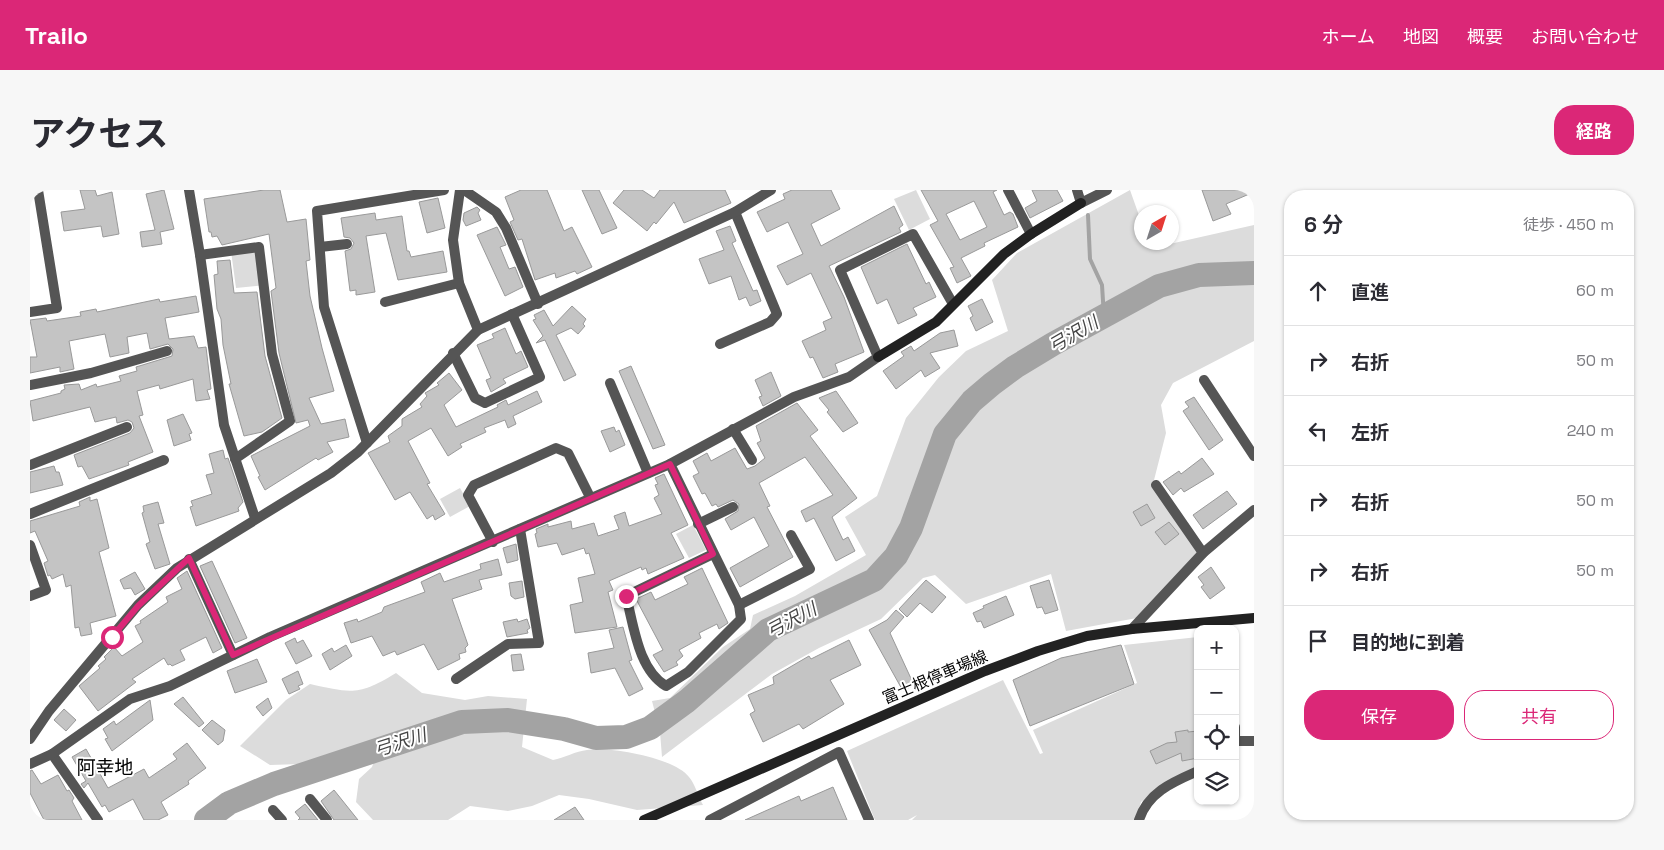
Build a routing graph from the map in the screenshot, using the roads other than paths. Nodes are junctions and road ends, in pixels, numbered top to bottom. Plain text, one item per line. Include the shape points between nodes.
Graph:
1 (36, 190) edge
2 (189, 190) edge
3 (444, 190) edge
4 (460, 190) edge
5 (464, 190) edge
6 (1008, 190) edge
7 (1076, 190) edge
8 (1107, 190) edge
9 (30, 191) edge
10 (765, 192) edge
11 (1081, 203) junction
12 (735, 212) junction
13 (1031, 234) junction
14 (347, 244) dead end
15 (320, 247) junction
16 (200, 255) junction
17 (459, 283) junction
18 (385, 302) dead end
19 (538, 304) junction
20 (953, 304) junction
21 (30, 312) edge
22 (512, 314) junction
23 (478, 330) junction
24 (720, 344) dead end
25 (167, 351) dead end
26 (453, 353) junction
27 (878, 357) junction
28 (1204, 380) dead end
29 (610, 383) dead end
30 (30, 385) edge
31 (127, 427) dead end
32 (734, 429) junction
33 (367, 443) junction
34 (1254, 456) edge
35 (235, 459) junction
36 (164, 460) dead end
37 (752, 460) dead end
38 (670, 464) junction
39 (30, 465) edge
40 (648, 473) junction
41 (1156, 486) dead end
42 (590, 497) junction
43 (733, 506) dead end
44 (1254, 510) edge
45 (30, 514) edge
46 (255, 518) junction
47 (698, 524) junction
48 (520, 529) junction
49 (791, 535) dead end
50 (493, 542) junction
51 (30, 544) edge
52 (1203, 553) junction
53 (713, 554) junction
54 (189, 558) junction
55 (30, 596) edge
56 (738, 605) junction
57 (1254, 618) edge
58 (1223, 624) edge
59 (1132, 629) junction
60 (233, 655) junction
61 (456, 679) dead end
62 (30, 739) edge
63 (1254, 741) edge
64 (1239, 742) edge
65 (52, 754) junction
66 (30, 764) edge
67 (1194, 773) edge
68 (310, 799) dead end
69 (272, 810) dead end
70 (98, 820) edge
71 (282, 820) edge
72 (327, 820) edge
73 (644, 820) edge
74 (710, 820) edge
75 (869, 820) edge
76 (1139, 820) edge

1 - 9 main road
1 - 21 street via 57,308
2 - 16 street
3 - 15 street via 317,211
4 - 17 street via 453,240
5 - 19 street via 496,212
6 - 13 street
7 - 11 street
8 - 11 street
10 - 12 street
11 - 13 main road
12 - 19 street
12 - 24 street via 777,314 770,322
13 - 20 main road via 1004,254
14 - 15 street
15 - 33 street via 324,307
16 - 35 street via 224,425
16 - 35 street via 259,247 272,354 290,422
17 - 18 street
17 - 23 street
19 - 22 street
20 - 27 main road via 936,322
20 - 27 street via 913,234 840,270
22 - 23 street
22 - 26 street via 540,377 485,403 475,398
23 - 26 street
25 - 30 street via 91,373
26 - 33 street
27 - 32 street via 849,377 794,397
28 - 34 street
29 - 40 street
31 - 39 street
32 - 37 street
32 - 38 street
33 - 46 street via 331,472
35 - 46 street
36 - 45 street
38 - 40 street
38 - 47 street
40 - 42 street
41 - 52 street
42 - 48 street
42 - 50 street via 568,453 556,448 474,485 468,496
43 - 47 street
44 - 52 street
46 - 54 street
47 - 53 street
48 - 50 street
48 - 61 street via 539,643 508,644
49 - 56 street via 810,569
50 - 60 street
51 - 55 street via 46,590
52 - 59 street
53 - 56 street
53 - 56 street via 626,596 644,659 656,680 666,686 706,656 741,618
54 - 60 street
54 - 62 street via 138,606 49,711
57 - 58 main road, 富士根停車場線
58 - 59 main road, 富士根停車場線
59 - 73 main road, 富士根停車場線 via 1087,636 1029,654
60 - 65 street via 170,686 130,699
63 - 64 street
65 - 66 street
65 - 70 street
67 - 76 street via 1164,786 1143,808
68 - 72 street
69 - 71 street
74 - 75 street via 839,752

